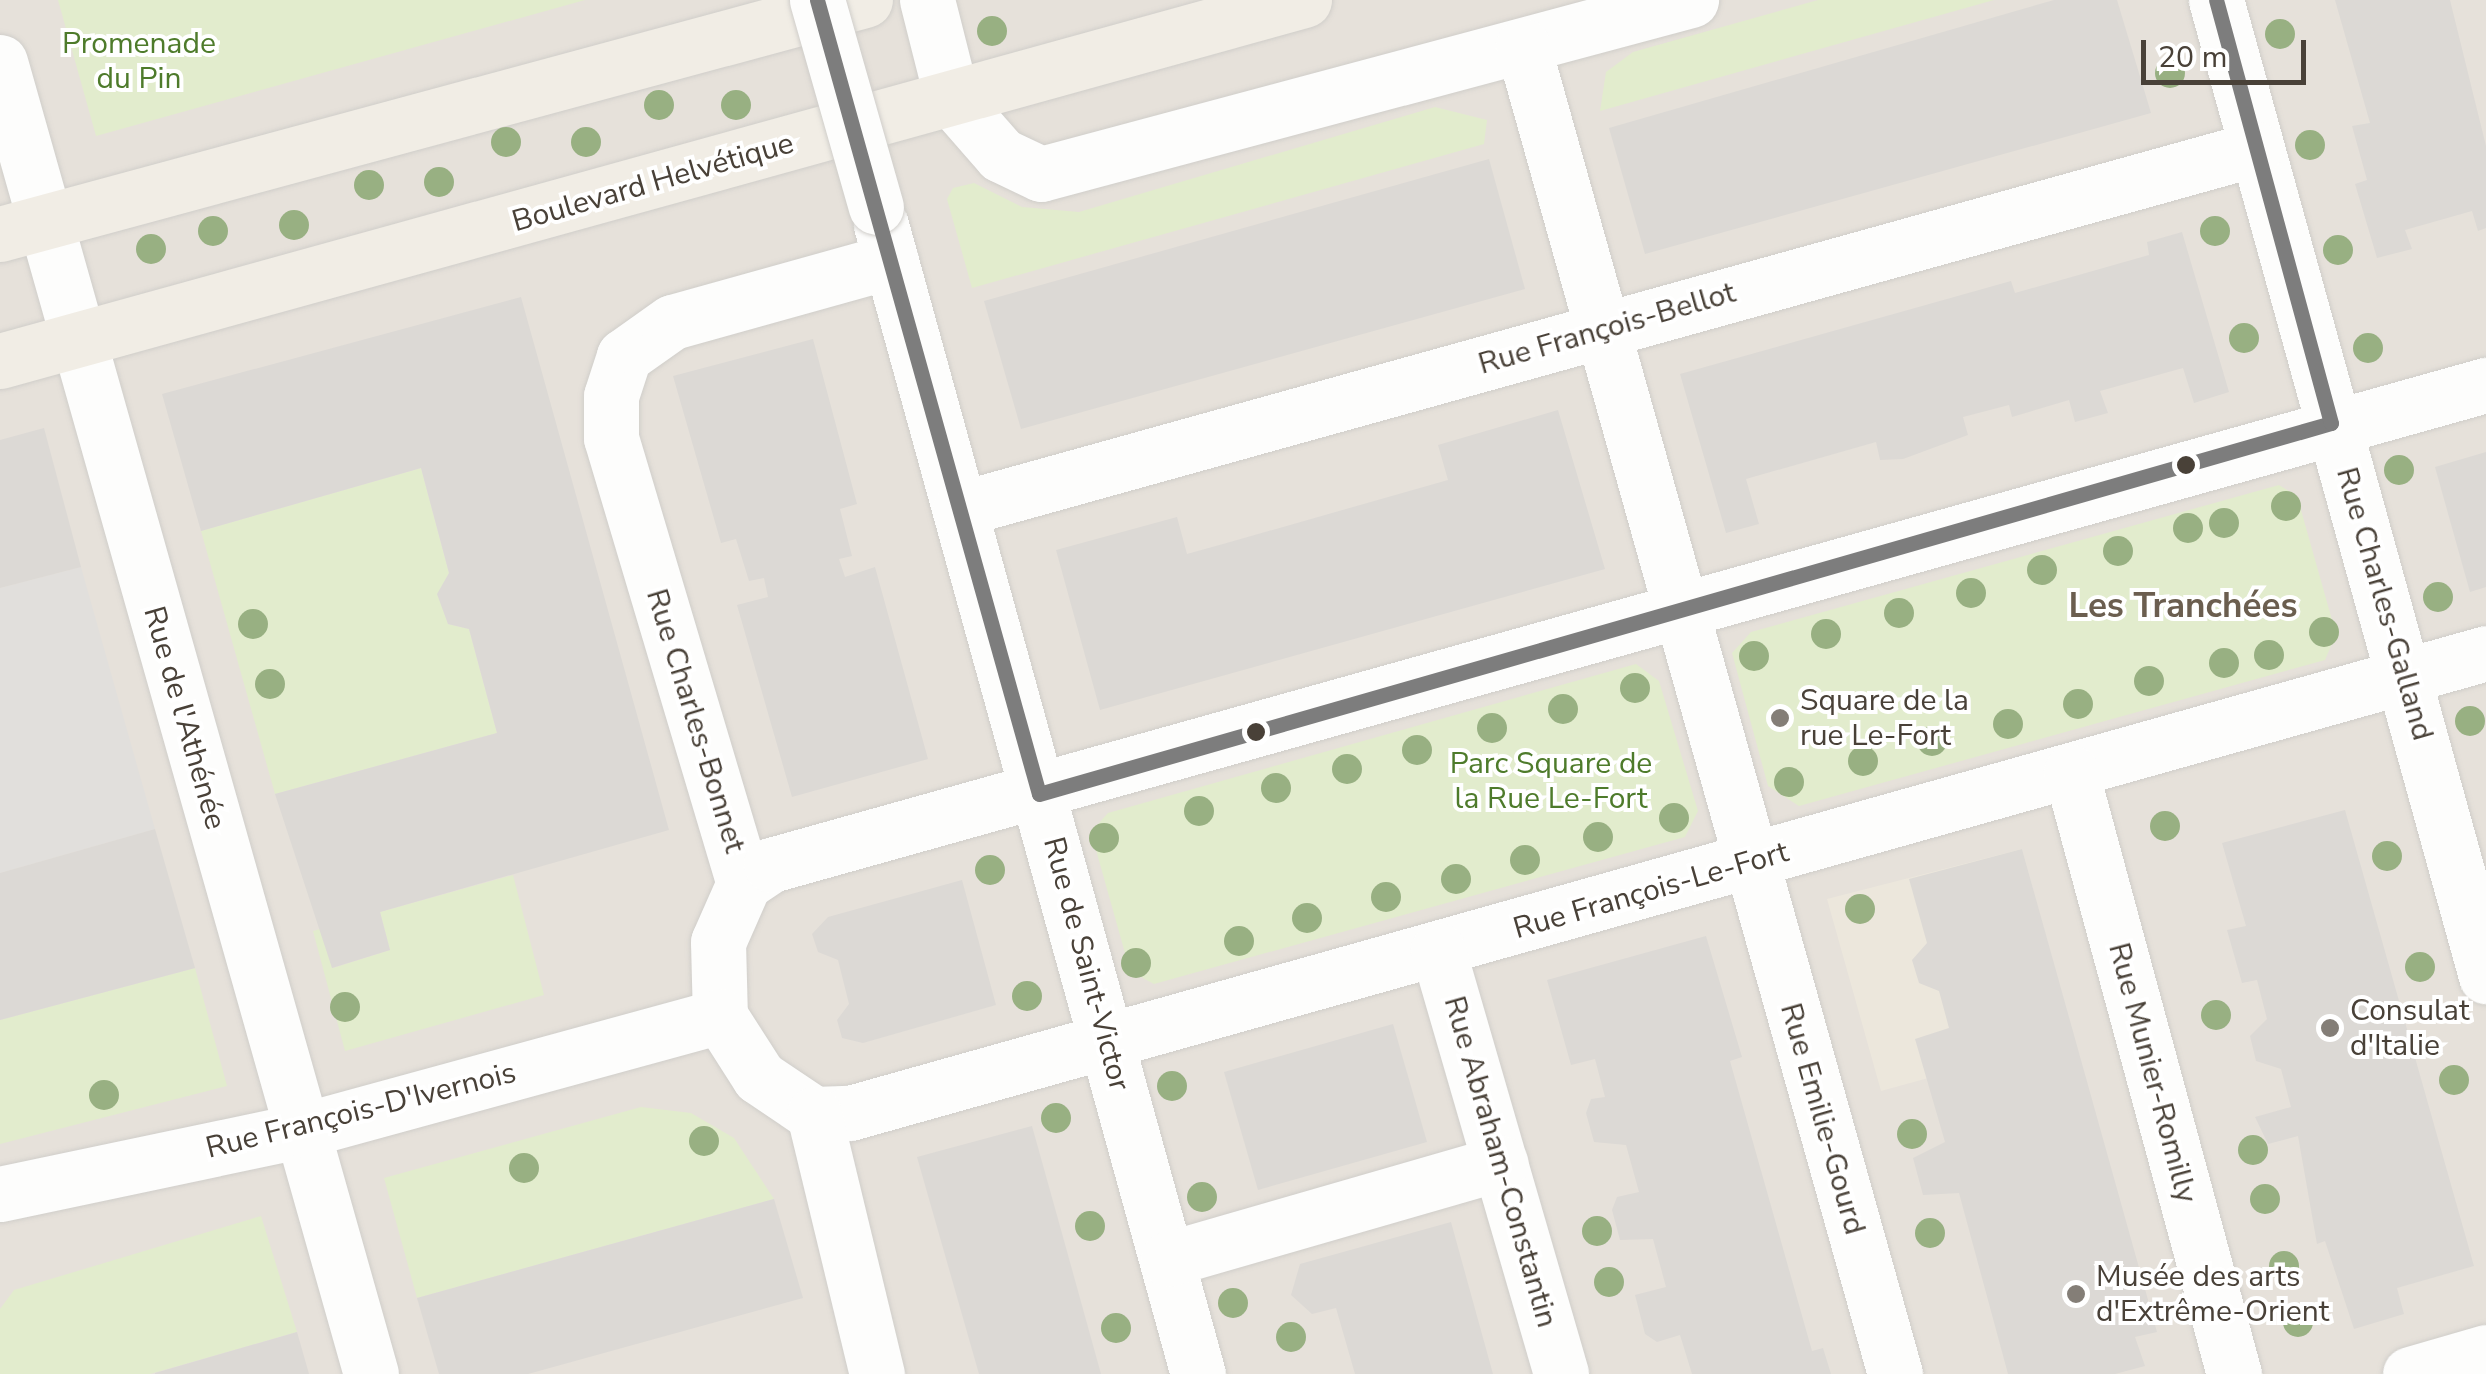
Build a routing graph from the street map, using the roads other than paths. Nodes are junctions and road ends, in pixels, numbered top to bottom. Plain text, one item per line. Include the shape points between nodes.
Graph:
1 (817, 0) edge
2 (865, 0) edge
3 (927, 0) edge
4 (1304, 0) edge
5 (1691, 0) edge
6 (2216, 0) edge
7 (1523, 46) junction
8 (0, 62) edge
9 (952, 100) junction
10 (2255, 150) junction
11 (22, 228) edge
12 (891, 262) junction
13 (1600, 332) junction
14 (76, 338) junction
15 (0, 361) edge
16 (2486, 385) edge
17 (2331, 423) junction
18 (960, 509) junction
19 (1680, 610) junction
20 (2486, 654) edge
21 (2405, 676) junction
22 (2071, 772) junction
23 (1039, 794) junction
24 (1749, 864) junction
25 (744, 883) junction
26 (1438, 950) junction
27 (2486, 976) edge
28 (720, 1016) junction
29 (1108, 1041) junction
30 (814, 1114) junction
31 (304, 1130) junction
32 (1500, 1163) junction
33 (0, 1194) edge
34 (1168, 1259) junction
35 (2486, 1352) edge
36 (864, 1371) edge
37 (372, 1374) edge
38 (1198, 1374) edge
39 (1560, 1374) edge
40 (1895, 1374) edge
41 (2234, 1374) edge
42 (2410, 1374) edge

1 - 12 street, Rue de Saint-Victor, bridge
2 - 11 main road
3 - 9 street
4 - 9 main road, Boulevard Helvétique
5 - 7 street
6 - 10 street, Rue Charles-Galland
7 - 9 street via 1063,173 1014,164
7 - 13 street, Rue Emilie-Gourd
8 - 11 street, Rue de l'Athénée
9 - 14 main road, Boulevard Helvétique
10 - 13 street, Rue François-Bellot
10 - 17 street, Rue Charles-Galland
11 - 14 street, Rue de l'Athénée
12 - 18 street, Rue de Saint-Victor
12 - 25 street, Rue Charles-Bonnet via 672,322 638,340 615,377 611,438
13 - 18 street, Rue François-Bellot
13 - 19 street, Rue Emilie-Gourd
14 - 15 main road, Boulevard Helvétique
14 - 31 street, Rue de l'Athénée
16 - 17 street
17 - 19 street
17 - 21 street, Rue Charles-Galland
18 - 23 street, Rue de Saint-Victor
19 - 23 street
19 - 24 street, Rue Emilie-Gourd
20 - 21 street, Rue François-Le-Fort
21 - 22 street, Rue François-Le-Fort
21 - 27 street, Rue Charles-Galland
22 - 24 street, Rue François-Le-Fort
22 - 41 street, Rue Munier-Romilly
23 - 25 street via 771,864
23 - 29 street, Rue de Saint-Victor
24 - 26 street, Rue François-Le-Fort
24 - 40 street, Rue Emilie-Gourd
25 - 28 street, Rue Charles-Bonnet via 718,942
26 - 29 street, Rue François-Le-Fort
26 - 32 street, Rue Abraham-Constantin
28 - 30 street via 759,1077
28 - 31 street, Rue François-D'Ivernois
29 - 30 street, Rue François-Le-Fort via 850,1113
29 - 34 street, Rue de Saint-Victor
30 - 36 street
31 - 33 street, Rue François-D'Ivernois
31 - 37 street, Rue de l'Athénée
32 - 34 street
32 - 39 street, Rue Abraham-Constantin
34 - 38 street, Rue de Saint-Victor
35 - 42 street

